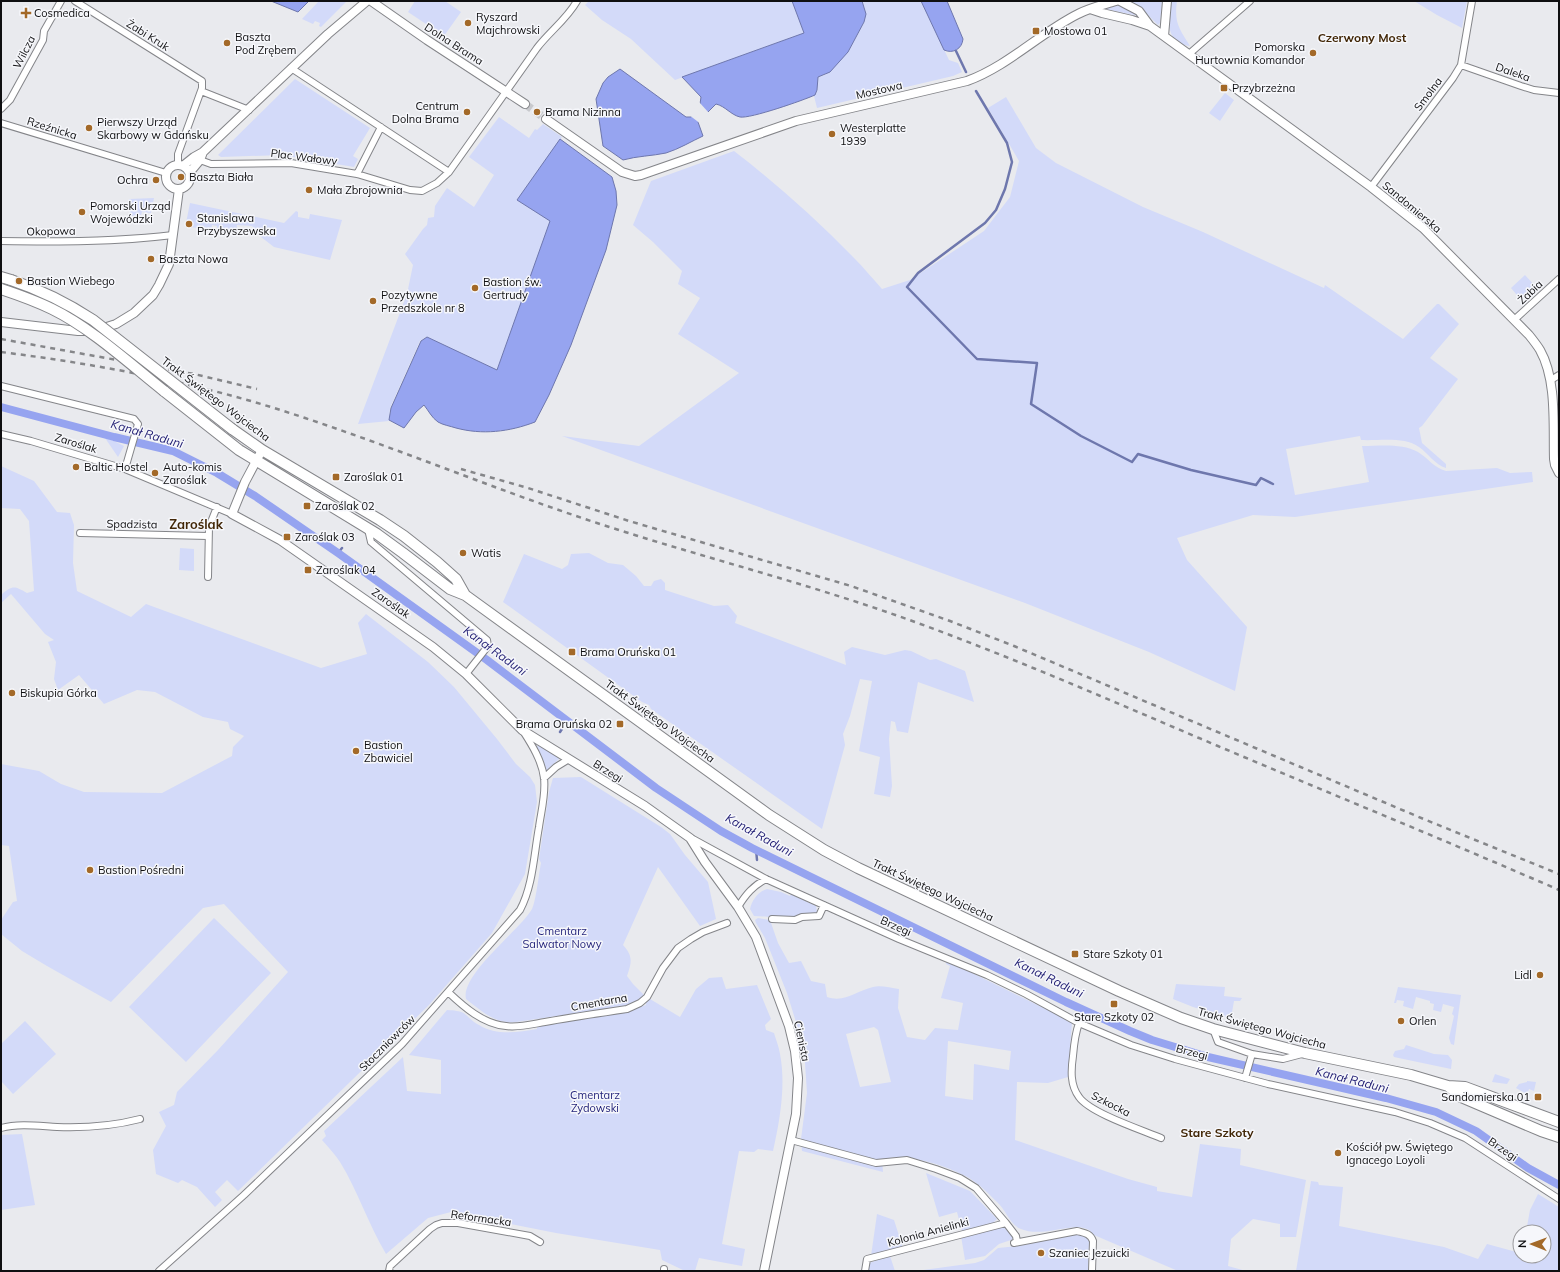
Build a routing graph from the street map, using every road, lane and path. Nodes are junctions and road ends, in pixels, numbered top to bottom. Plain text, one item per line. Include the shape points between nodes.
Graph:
1 (61, 1) edge
2 (75, 1) edge
3 (368, 1) edge
4 (371, 1) edge
5 (577, 1) edge
6 (1116, 1) edge
7 (1120, 1) edge
8 (1167, 1) edge
9 (1250, 1) edge
10 (1472, 1) edge
11 (1090, 9) junction
12 (1150, 26) junction
13 (1164, 36) junction
14 (1189, 54) junction
15 (1461, 65) junction
16 (291, 68) junction
17 (201, 91) junction
18 (507, 92) junction
19 (1559, 93) edge
20 (525, 104) tunnel mouth
21 (1, 109) edge
22 (249, 110) junction
23 (546, 119) tunnel mouth
24 (1, 123) edge
25 (381, 127) junction
26 (202, 156) junction
27 (181, 165) junction
28 (190, 172) junction
29 (449, 172) junction
30 (166, 174) junction
31 (357, 174) junction
32 (1371, 187) junction
33 (177, 189) junction
34 (173, 235) junction
35 (1, 241) edge
36 (1, 277) edge
37 (1559, 279) edge
38 (1, 289) edge
39 (1514, 320) junction
40 (1, 322) edge
41 (1559, 375) edge
42 (1551, 380) junction
43 (1, 386) edge
44 (1, 434) edge
45 (262, 450) junction
46 (256, 462) junction
47 (125, 469) junction
48 (1559, 473) edge
49 (217, 507) junction
50 (232, 514) junction
51 (368, 529) junction
52 (80, 533) dead end
53 (208, 536) junction
54 (208, 577) dead end
55 (465, 595) junction
56 (466, 674) junction
57 (522, 730) junction
58 (569, 759) junction
59 (544, 778) junction
60 (690, 838) junction
61 (766, 879) junction
62 (824, 905) junction
63 (738, 907) junction
64 (772, 919) dead end
65 (727, 923) dead end
66 (448, 992) junction
67 (1079, 1023) junction
68 (1213, 1029) junction
69 (1306, 1053) junction
70 (1252, 1054) junction
71 (1246, 1076) junction
72 (1448, 1086) junction
73 (140, 1119) dead end
74 (1559, 1122) edge
75 (1, 1128) edge
76 (1559, 1137) edge
77 (1161, 1138) dead end
78 (791, 1140) junction
79 (1559, 1199) edge
80 (1006, 1223) junction
81 (540, 1242) dead end
82 (159, 1271) edge
83 (389, 1271) edge
84 (764, 1271) edge
85 (865, 1271) edge
86 (1092, 1271) edge

1 - 21 street, Wilcza via 10,100
2 - 17 street, Żabi Kruk via 198,77 202,81
3 - 16 street
4 - 18 street, Dolna Brama
5 - 18 street, Plac Wałowy via 567,16 537,48
6 - 11 street, Mostowa
7 - 12 street, Sandomierska via 1139,11
8 - 13 street
9 - 14 street
10 - 15 street, Smolna
11 - 12 street, Sandomierska
11 - 23 street, Mostowa via 1070,18 991,70 967,81 796,121 647,174 635,176 622,172
12 - 13 street, Sandomierska
13 - 14 street, Sandomierska
14 - 32 street, Sandomierska
15 - 19 street, Daleka via 1534,90
15 - 32 street, Smolna
16 - 22 street
16 - 25 street
17 - 22 street
17 - 27 street via 178,154
18 - 20 street, Dolna Brama
18 - 29 street, Plac Wałowy
22 - 26 street
24 - 30 street, Rzeźnicka
25 - 29 street
25 - 31 street
26 - 27 street via 194,157
26 - 28 street
26 - 31 street, Plac Wałowy via 211,164 282,162
27 - 28 street
27 - 30 street via 170,167
28 - 33 street via 189,183
29 - 31 street, Plac Wałowy via 437,183 422,191 410,190
30 - 33 street via 168,184
32 - 39 street, Sandomierska via 1423,228
33 - 34 street via 177,213
34 - 35 street, Okopowa via 57,242
34 - 40 street via 169,264 153,295 134,313 116,324 94,331 78,331
36 - 45 main road, Trakt Świętego Wojciecha, bridge via 38,290 94,320
37 - 39 street, Żabia
38 - 46 main road, Trakt Świętego Wojciecha, bridge via 27,297 83,327
39 - 42 street, Sandomierska via 1540,350
41 - 42 street
42 - 48 street, Sandomierska via 1554,459
43 - 47 street via 134,419 138,424
44 - 47 street, Zaroślak
45 - 46 street
45 - 55 main road, Trakt Świętego Wojciecha via 404,536 456,579
46 - 50 street
46 - 51 main road, Trakt Świętego Wojciecha
47 - 49 street, Zaroślak
49 - 50 street, Zaroślak
49 - 53 street
50 - 56 street, Zaroślak via 280,540 427,642
51 - 55 main road, Trakt Świętego Wojciecha via 450,589
51 - 56 street via 371,542 487,640 488,646
52 - 53 street, Spadzista
53 - 54 street
55 - 68 main road, Trakt Świętego Wojciecha via 769,815 824,850 1148,1004
56 - 57 street, Zaroślak
57 - 58 street, Brzegi
57 - 59 street, Stoczniowców via 534,750
58 - 59 street
58 - 60 street, Brzegi via 645,806
59 - 66 street, Stoczniowców via 531,878 524,902 515,916
60 - 61 street, Brzegi
60 - 63 street, Cienista
61 - 62 street, Brzegi
61 - 63 street via 755,884
62 - 64 street via 819,916 795,920
62 - 67 street, Brzegi via 899,940 987,975
63 - 78 street, Cienista via 756,937 792,1038 798,1090
65 - 66 street, Cmentarna via 691,938 678,948 647,997 627,1009 506,1026 481,1017
66 - 82 street, Stoczniowców via 402,1044 244,1195
67 - 71 street, Brzegi via 1131,1045 1175,1059
67 - 77 street, Szkocka via 1074,1041 1072,1075 1079,1098 1097,1111
68 - 69 main road, Trakt Świętego Wojciecha
68 - 70 street via 1218,1042
69 - 70 street via 1283,1059
69 - 72 main road, Trakt Świętego Wojciecha via 1411,1075
70 - 71 street
71 - 79 street, Brzegi via 1294,1091 1395,1112 1430,1123 1465,1138
72 - 74 main road, Trakt Świętego Wojciecha via 1465,1087
72 - 76 main road, Trakt Świętego Wojciecha via 1460,1097
73 - 75 street via 74,1128
78 - 80 street via 876,1163 907,1160 960,1178 976,1188
78 - 84 street, Cienista
80 - 85 street, Kolonia Anielinki via 867,1259
80 - 86 street via 1016,1236 1015,1242 1077,1231 1086,1233 1093,1241
81 - 83 street, Reformacka via 530,1236 458,1223 442,1223 430,1229 390,1266

